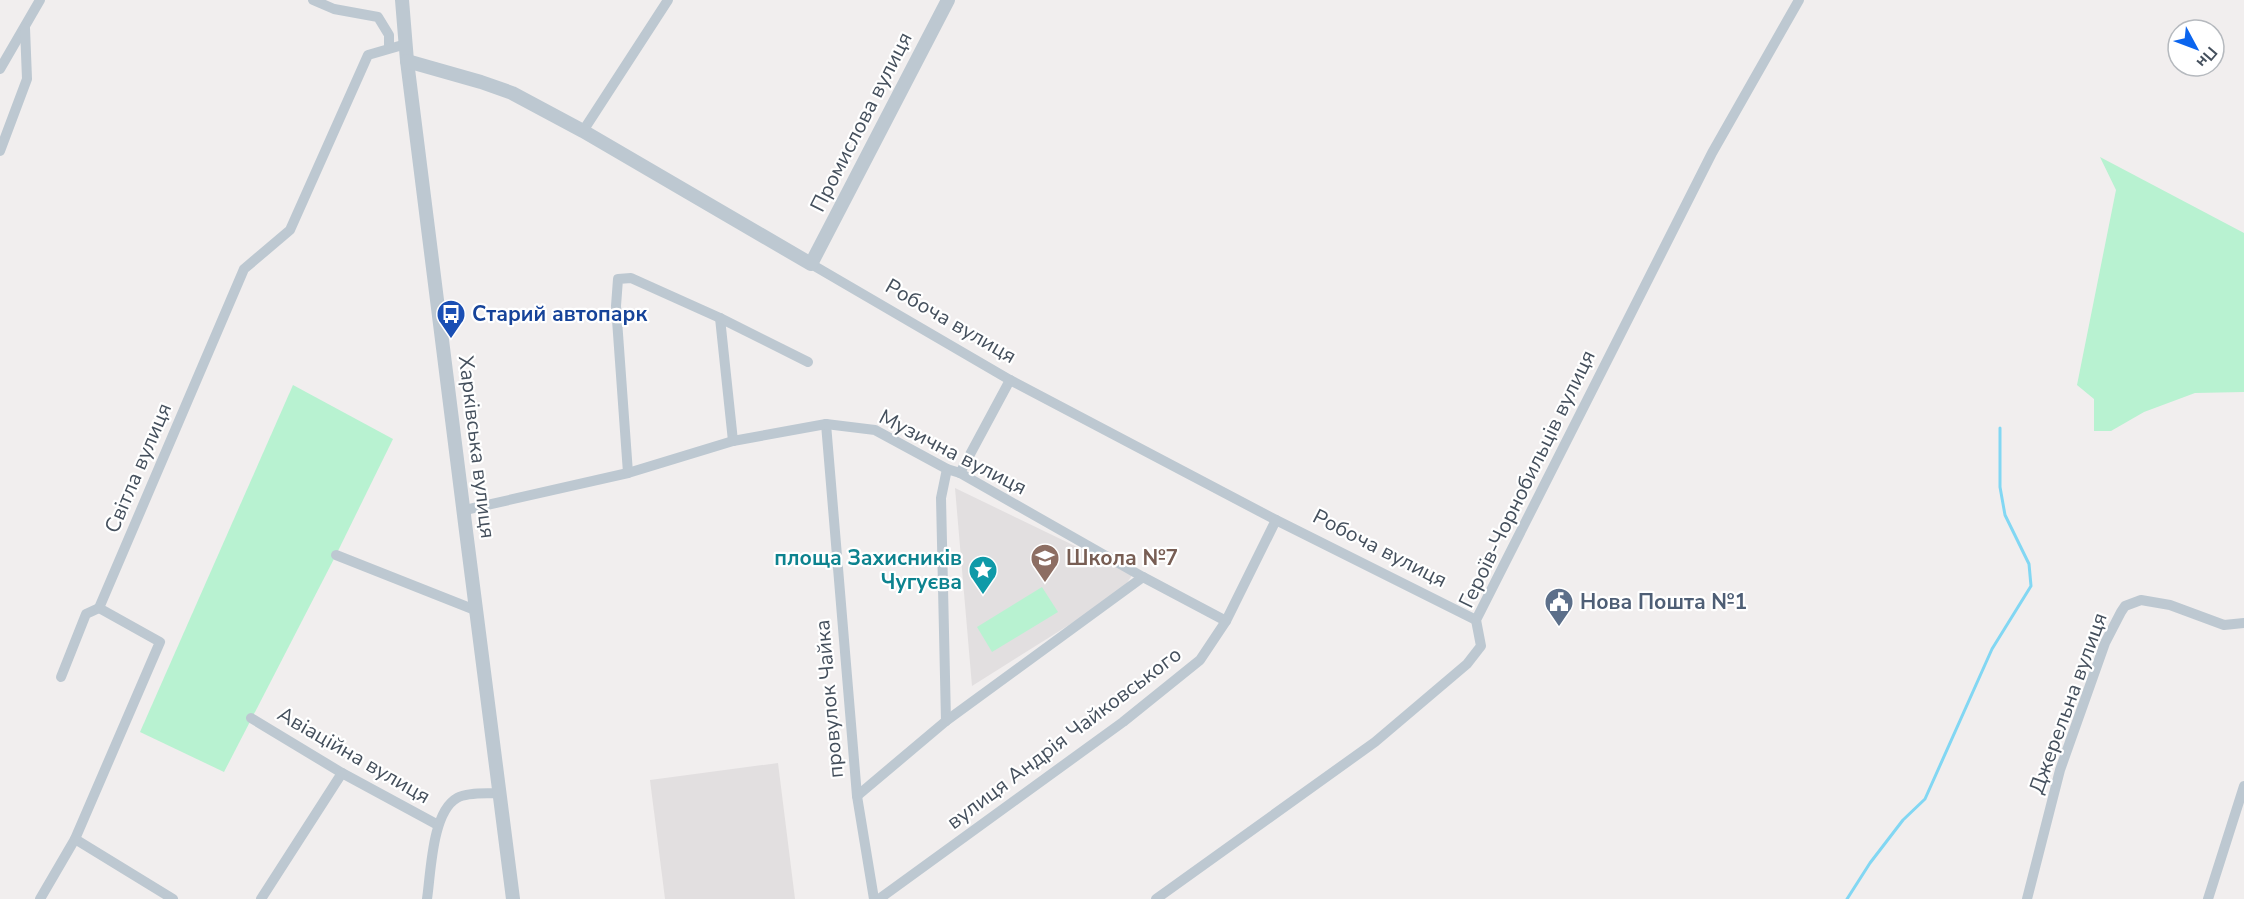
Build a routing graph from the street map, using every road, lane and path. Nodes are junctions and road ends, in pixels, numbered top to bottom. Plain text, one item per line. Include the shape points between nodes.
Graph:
1 (40, 0) edge
2 (313, 0) edge
3 (402, 0) edge
4 (668, 0) edge
5 (948, 0) edge
6 (1799, 0) edge
7 (25, 28) junction
8 (406, 44) junction
9 (389, 48) junction
10 (407, 61) junction
11 (0, 69) edge
12 (583, 131) junction
13 (0, 151) edge
14 (811, 264) junction
15 (720, 318) junction
16 (808, 362) dead end
17 (1010, 380) junction
18 (826, 424) junction
19 (733, 441) junction
20 (947, 469) junction
21 (628, 473) junction
22 (960, 473) junction
23 (465, 510) junction
24 (1276, 520) junction
25 (336, 555) dead end
26 (1143, 577) junction
27 (99, 608) junction
28 (475, 610) junction
29 (1476, 620) junction
30 (1226, 621) junction
31 (2244, 623) edge
32 (61, 676) dead end
33 (251, 718) dead end
34 (946, 721) junction
35 (342, 773) junction
36 (2244, 786) edge
37 (499, 793) junction
38 (857, 796) junction
39 (438, 825) junction
40 (75, 840) junction
41 (40, 899) edge
42 (173, 899) edge
43 (261, 899) edge
44 (427, 899) edge
45 (513, 899) edge
46 (874, 899) edge
47 (879, 899) edge
48 (1156, 899) edge
49 (2027, 899) edge
50 (2208, 899) edge

1 - 7 street
2 - 9 street via 334,9 378,17 389,34
3 - 8 street, Харківська вулиця
4 - 12 street
5 - 14 street, Промислова вулиця
6 - 29 street, Героїв-Чорнобильців вулиця via 1712,153
7 - 11 street
7 - 13 street via 27,79
8 - 9 street, Світла вулиця
8 - 10 street, Харківська вулиця
9 - 27 street, Світла вулиця via 368,55 290,230 244,269
10 - 12 street, Робоча вулиця via 512,93
10 - 23 street, Харківська вулиця
12 - 14 street, Робоча вулиця
14 - 17 street, Робоча вулиця
15 - 16 street
15 - 19 street
15 - 21 street via 631,278 618,279 616,306
17 - 22 street
17 - 24 street, Робоча вулиця
18 - 19 street, Музична вулиця
18 - 20 street, Музична вулиця via 875,430
18 - 38 street, провулок Чайка
19 - 21 street, Музична вулиця
20 - 22 street, Музична вулиця
20 - 34 street via 941,498
21 - 23 street, Музична вулиця
22 - 26 street, Музична вулиця
23 - 28 street, Харківська вулиця
24 - 29 street, Робоча вулиця
24 - 30 street, вулиця Андрія Чайковського
25 - 28 street
26 - 30 street, Музична вулиця
26 - 34 street
27 - 32 street, Світла вулиця via 86,614
27 - 40 street via 160,642
28 - 37 street, Харківська вулиця
29 - 48 street, Героїв-Чорнобильців вулиця via 1481,646 1467,664 1375,742
30 - 47 street, вулиця Андрія Чайковського via 1200,660
31 - 49 street, Джерельна вулиця via 2224,625 2170,605 2141,600 2125,606 2105,644 2060,770
33 - 35 street, Авіаційна вулиця
34 - 38 street
35 - 39 street, Авіаційна вулиця
35 - 43 street
36 - 50 street
37 - 39 street via 459,797 446,807
37 - 45 street, Харківська вулиця
38 - 46 street, провулок Чайка
39 - 44 street
40 - 41 street
40 - 42 street

